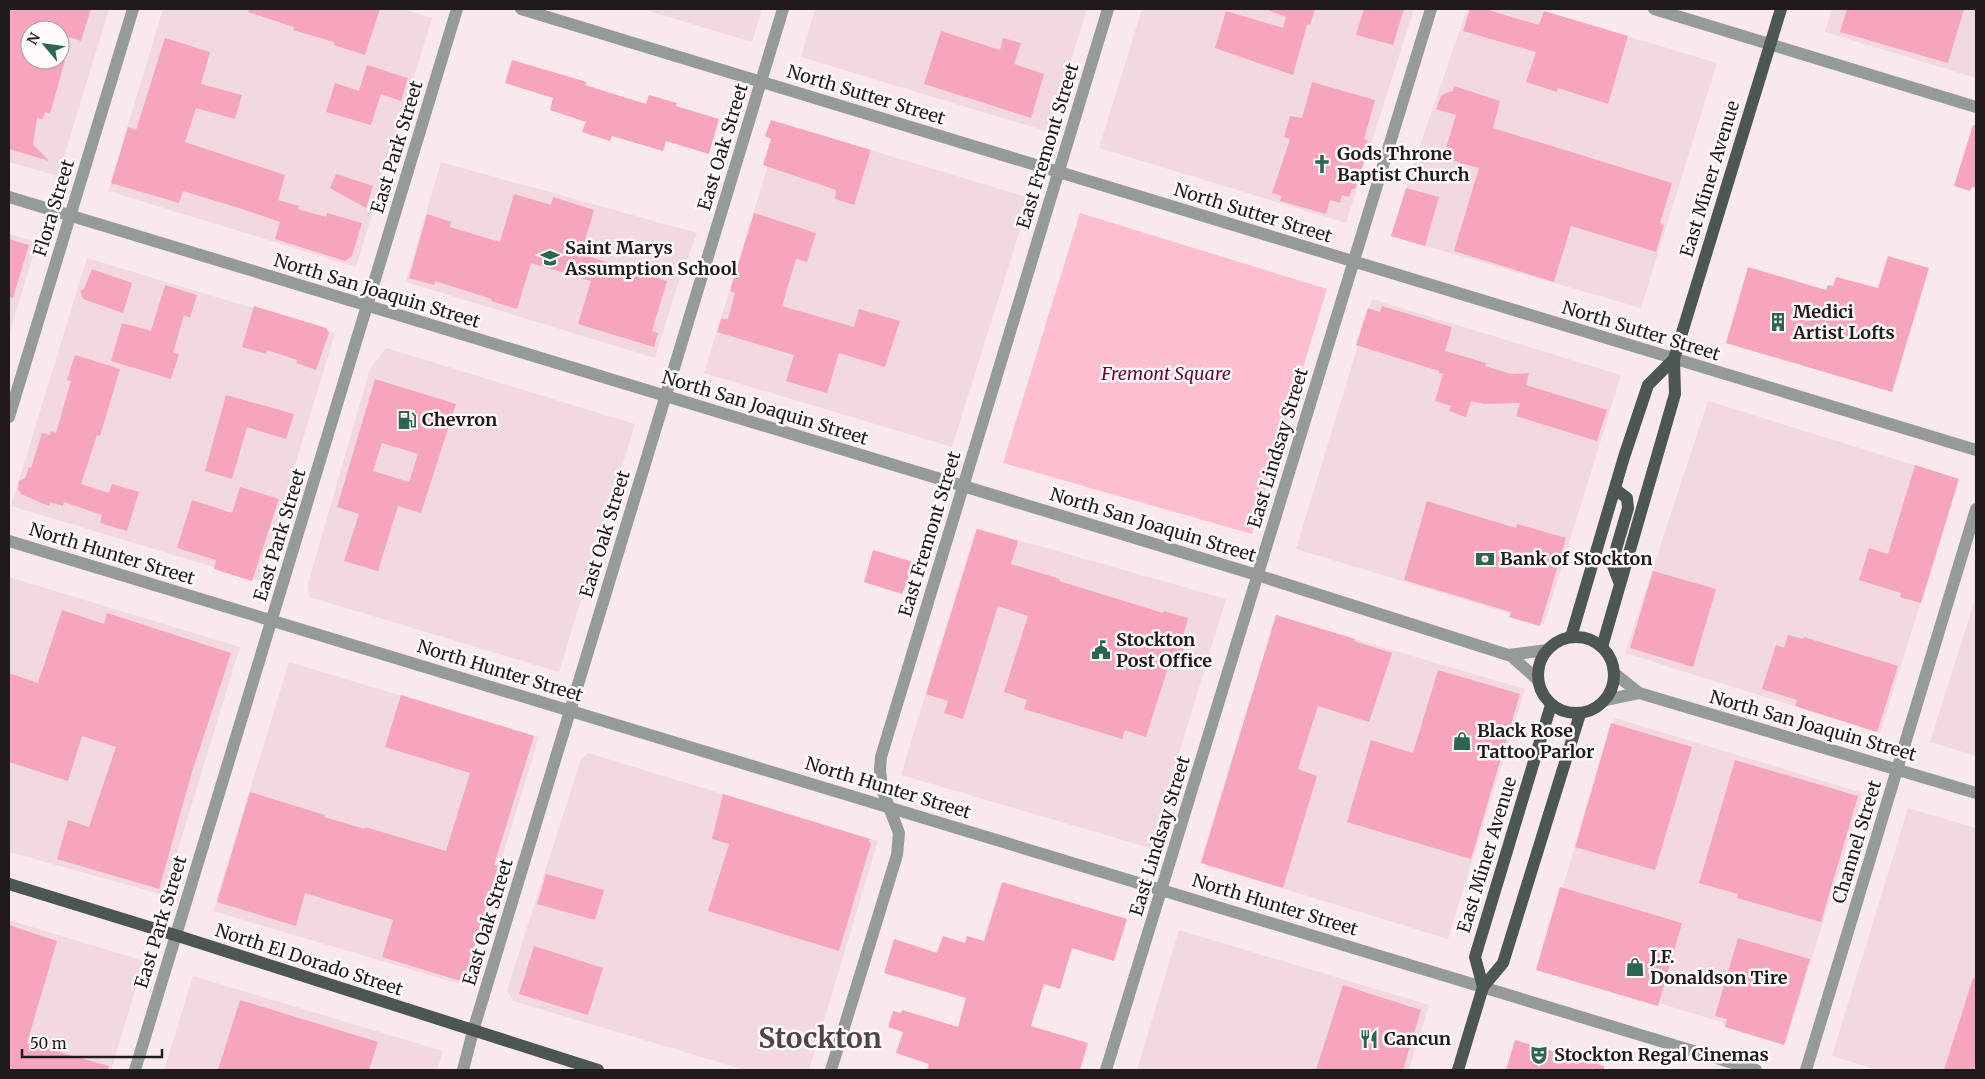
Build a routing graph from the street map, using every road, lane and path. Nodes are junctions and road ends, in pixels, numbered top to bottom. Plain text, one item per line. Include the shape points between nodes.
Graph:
1 (133, 9) edge
2 (457, 9) edge
3 (521, 9) edge
4 (783, 9) edge
5 (1108, 9) edge
6 (1431, 9) edge
7 (1654, 9) edge
8 (1781, 9) edge
9 (1770, 44) junction
10 (761, 81) junction
11 (1976, 107) edge
12 (1058, 172) junction
13 (9, 197) edge
14 (70, 216) junction
15 (1354, 262) junction
16 (367, 307) junction
17 (1674, 359) junction
18 (665, 396) junction
19 (9, 418) edge
20 (1976, 450) edge
21 (963, 486) junction
22 (1615, 489) junction
23 (1976, 509) edge
24 (1605, 523) junction
25 (1619, 537) junction
26 (9, 541) edge
27 (1258, 575) junction
28 (1620, 584) junction
29 (272, 620) junction
30 (1571, 637) junction
31 (1602, 647) junction
32 (1547, 650) junction
33 (1510, 655) junction
34 (1614, 673) junction
35 (1538, 680) junction
36 (1639, 694) junction
37 (1605, 700) junction
38 (1551, 705) junction
39 (570, 710) junction
40 (1580, 714) junction
41 (1898, 769) junction
42 (1976, 793) edge
43 (888, 807) junction
44 (9, 884) edge
45 (1162, 889) junction
46 (175, 935) junction
47 (1483, 987) junction
48 (473, 1032) junction
49 (135, 1070) edge
50 (463, 1070) edge
51 (598, 1070) edge
52 (831, 1070) edge
53 (1106, 1070) edge
54 (1458, 1070) edge
55 (1756, 1070) edge
56 (1806, 1070) edge

1 - 14 street, Flora Street
2 - 16 street, East Park Street
3 - 10 street, North Sutter Street
4 - 10 street, East Oak Street
5 - 12 street, East Fremont Street
6 - 15 street, East Lindsay Street
7 - 9 street
8 - 9 main road, East Miner Avenue
9 - 11 street
9 - 17 main road, East Miner Avenue
10 - 12 street, North Sutter Street
10 - 18 street, East Oak Street
12 - 15 street, North Sutter Street
12 - 21 street, East Fremont Street
13 - 14 street, North San Joaquin Street
14 - 16 street, North San Joaquin Street
14 - 19 street, Flora Street
15 - 17 street, North Sutter Street
15 - 27 street, East Lindsay Street
16 - 18 street, North San Joaquin Street
16 - 29 street, East Park Street
17 - 20 street, North Sutter Street
17 - 22 main road, East Miner Avenue via 1648,385
17 - 28 main road, East Miner Avenue via 1675,394
18 - 21 street, North San Joaquin Street
18 - 39 street, East Oak Street
21 - 27 street, North San Joaquin Street
21 - 43 street, East Fremont Street via 881,757 882,789
22 - 24 main road, East Miner Avenue
22 - 25 main road via 1627,498 1628,508
23 - 41 street, Channel Street
24 - 25 main road
24 - 30 main road, East Miner Avenue
25 - 28 main road via 1612,563
26 - 29 street, North Hunter Street
27 - 33 street, North San Joaquin Street
27 - 45 street, East Lindsay Street
28 - 31 main road, East Miner Avenue
29 - 39 street, North Hunter Street
29 - 46 street, East Park Street
30 - 31 main road via 1592,640
30 - 32 main road via 1556,642
31 - 34 main road
32 - 33 street, North San Joaquin Street
32 - 35 main road via 1540,661
33 - 35 street, North San Joaquin Street
34 - 36 street, North San Joaquin Street
34 - 37 main road
35 - 38 main road via 1545,699
36 - 37 street, North San Joaquin Street
36 - 41 street, North San Joaquin Street
37 - 40 main road
38 - 40 main road via 1567,713
38 - 47 main road, East Miner Avenue via 1475,957
39 - 43 street, North Hunter Street
39 - 48 street, East Oak Street
40 - 47 main road via 1503,963
41 - 42 street, North San Joaquin Street
41 - 56 street, Channel Street
43 - 45 street, North Hunter Street
43 - 52 street, East Fremont Street via 899,833 897,854
44 - 46 main road, North El Dorado Street
45 - 47 street, North Hunter Street
45 - 53 street, East Lindsay Street
46 - 48 main road, North El Dorado Street
46 - 49 street, East Park Street
47 - 54 main road
47 - 55 street, North Hunter Street
48 - 50 street, East Oak Street
48 - 51 main road, North El Dorado Street

